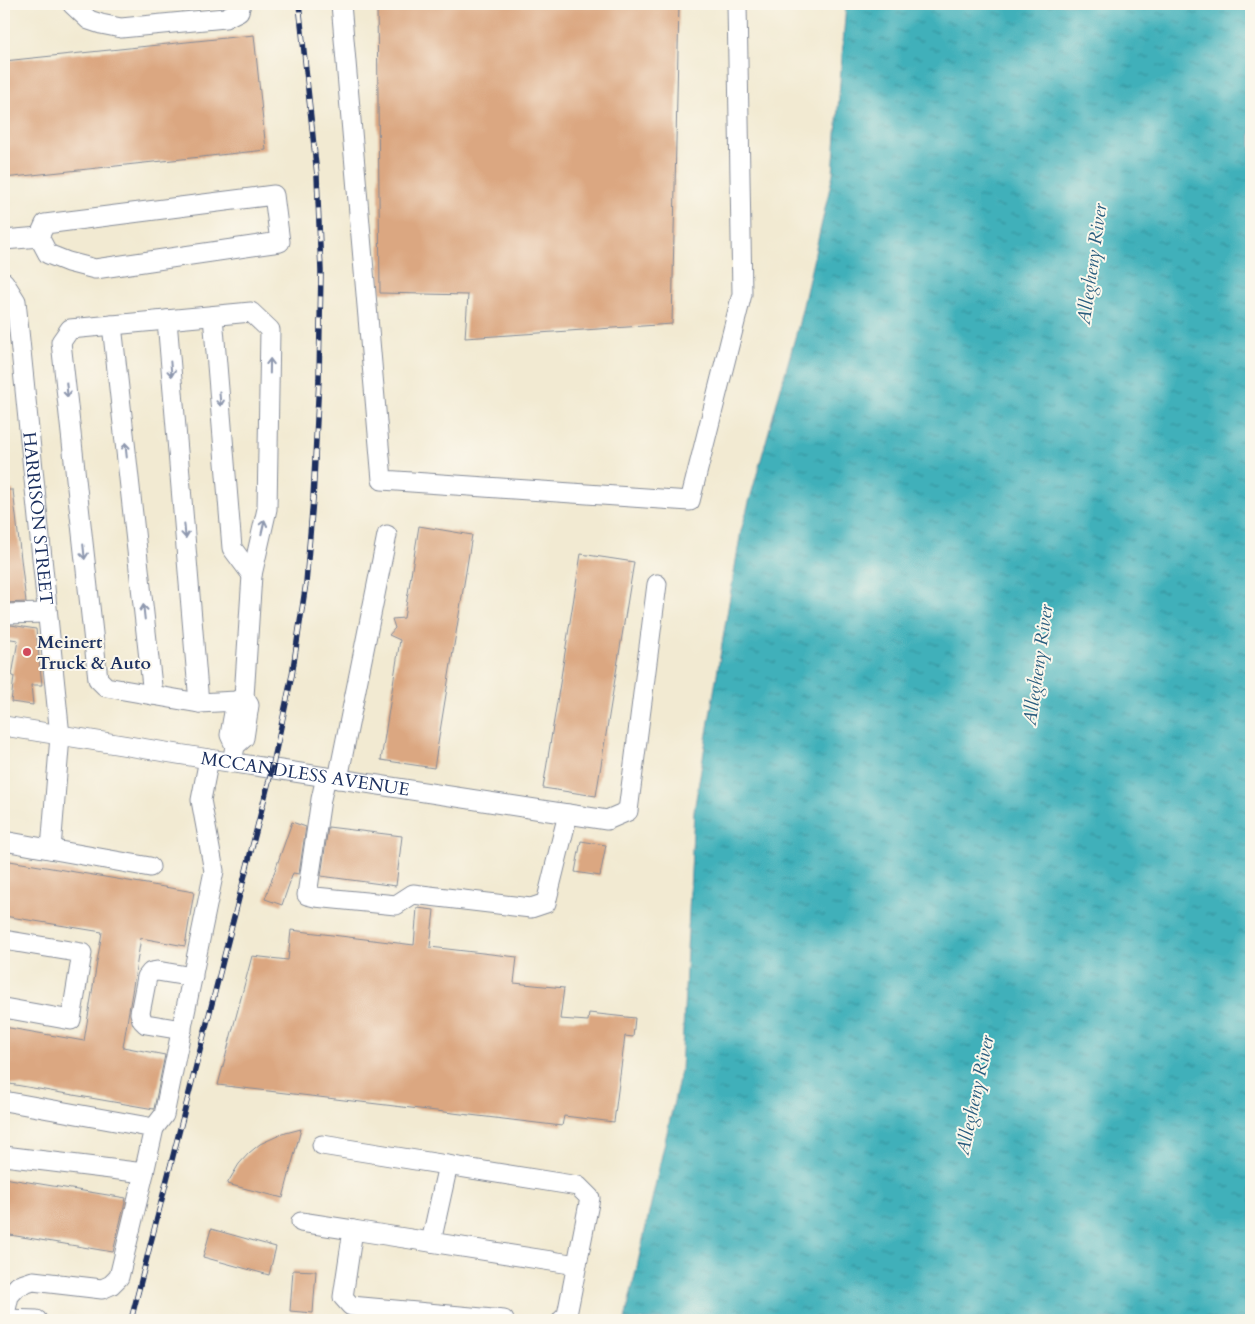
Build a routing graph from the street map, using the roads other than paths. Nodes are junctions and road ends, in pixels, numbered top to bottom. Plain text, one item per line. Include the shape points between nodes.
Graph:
1 (72, 4) edge
2 (241, 4) edge
3 (341, 4) edge
4 (737, 4) edge
5 (42, 230) junction
6 (4, 240) edge
7 (4, 282) edge
8 (10, 301) edge
9 (213, 316) junction
10 (167, 320) junction
11 (112, 325) junction
12 (387, 535) dead end
13 (252, 575) junction
14 (658, 584) dead end
15 (47, 613) junction
16 (4, 614) edge
17 (153, 695) junction
18 (240, 699) junction
19 (199, 703) junction
20 (4, 726) edge
21 (60, 736) junction
22 (233, 754) junction
23 (209, 759) junction
24 (332, 778) junction
25 (568, 814) junction
26 (4, 841) edge
27 (51, 849) junction
28 (150, 867) dead end
29 (4, 940) edge
30 (193, 978) junction
31 (4, 1008) edge
32 (182, 1030) junction
33 (4, 1101) edge
34 (154, 1128) junction
35 (322, 1145) dead end
36 (4, 1156) edge
37 (448, 1165) junction
38 (144, 1173) junction
39 (301, 1222) dead end
40 (353, 1230) junction
41 (431, 1242) junction
42 (577, 1265) junction
43 (4, 1319) edge
44 (37, 1320) edge
45 (504, 1320) edge
46 (562, 1320) edge

1 - 2 street via 89,20 121,28 225,18 238,11
3 - 4 street via 382,480 690,501 742,294
5 - 5 street via 48,254 95,269 280,242 274,195
5 - 6 street
7 - 8 street
8 - 15 street, HARRISON STREET
9 - 10 street
9 -> 13 street via 232,548
13 -> 9 street via 267,509 270,330 251,312
10 - 11 street
10 -> 19 street
17 -> 11 street
11 -> 17 street via 70,329 61,342 98,679 106,687
12 - 24 street
13 - 18 street
14 - 25 street, MCCANDLESS AVENUE via 628,811 607,820
15 - 16 street
15 - 21 street, HARRISON STREET
17 - 19 street
18 - 19 street
18 - 22 street via 249,705 244,738
20 - 21 street, MCCANDLESS AVENUE
21 - 23 street, MCCANDLESS AVENUE
21 - 27 street, HARRISON STREET
22 - 23 street, MCCANDLESS AVENUE
22 - 24 street, MCCANDLESS AVENUE
23 - 30 street via 200,800 214,871
24 - 25 street, MCCANDLESS AVENUE
24 - 25 street via 321,799 307,895 396,905 413,894 531,908 546,903
26 - 27 street
27 - 28 street
29 - 31 street via 82,952 71,1020
30 - 32 street
30 - 32 street via 157,971 147,977 140,1013 142,1020 146,1024
32 - 34 street via 164,1116
33 - 34 street
34 - 38 street
35 - 37 street
36 - 38 street
37 - 41 street
37 - 42 street via 578,1186 590,1198
38 - 43 street via 119,1277 102,1289 33,1281 18,1286 8,1296
39 - 40 street
40 - 41 street
40 - 45 street via 344,1298 351,1306
41 - 42 street
42 - 46 street via 568,1315
43 - 44 street

